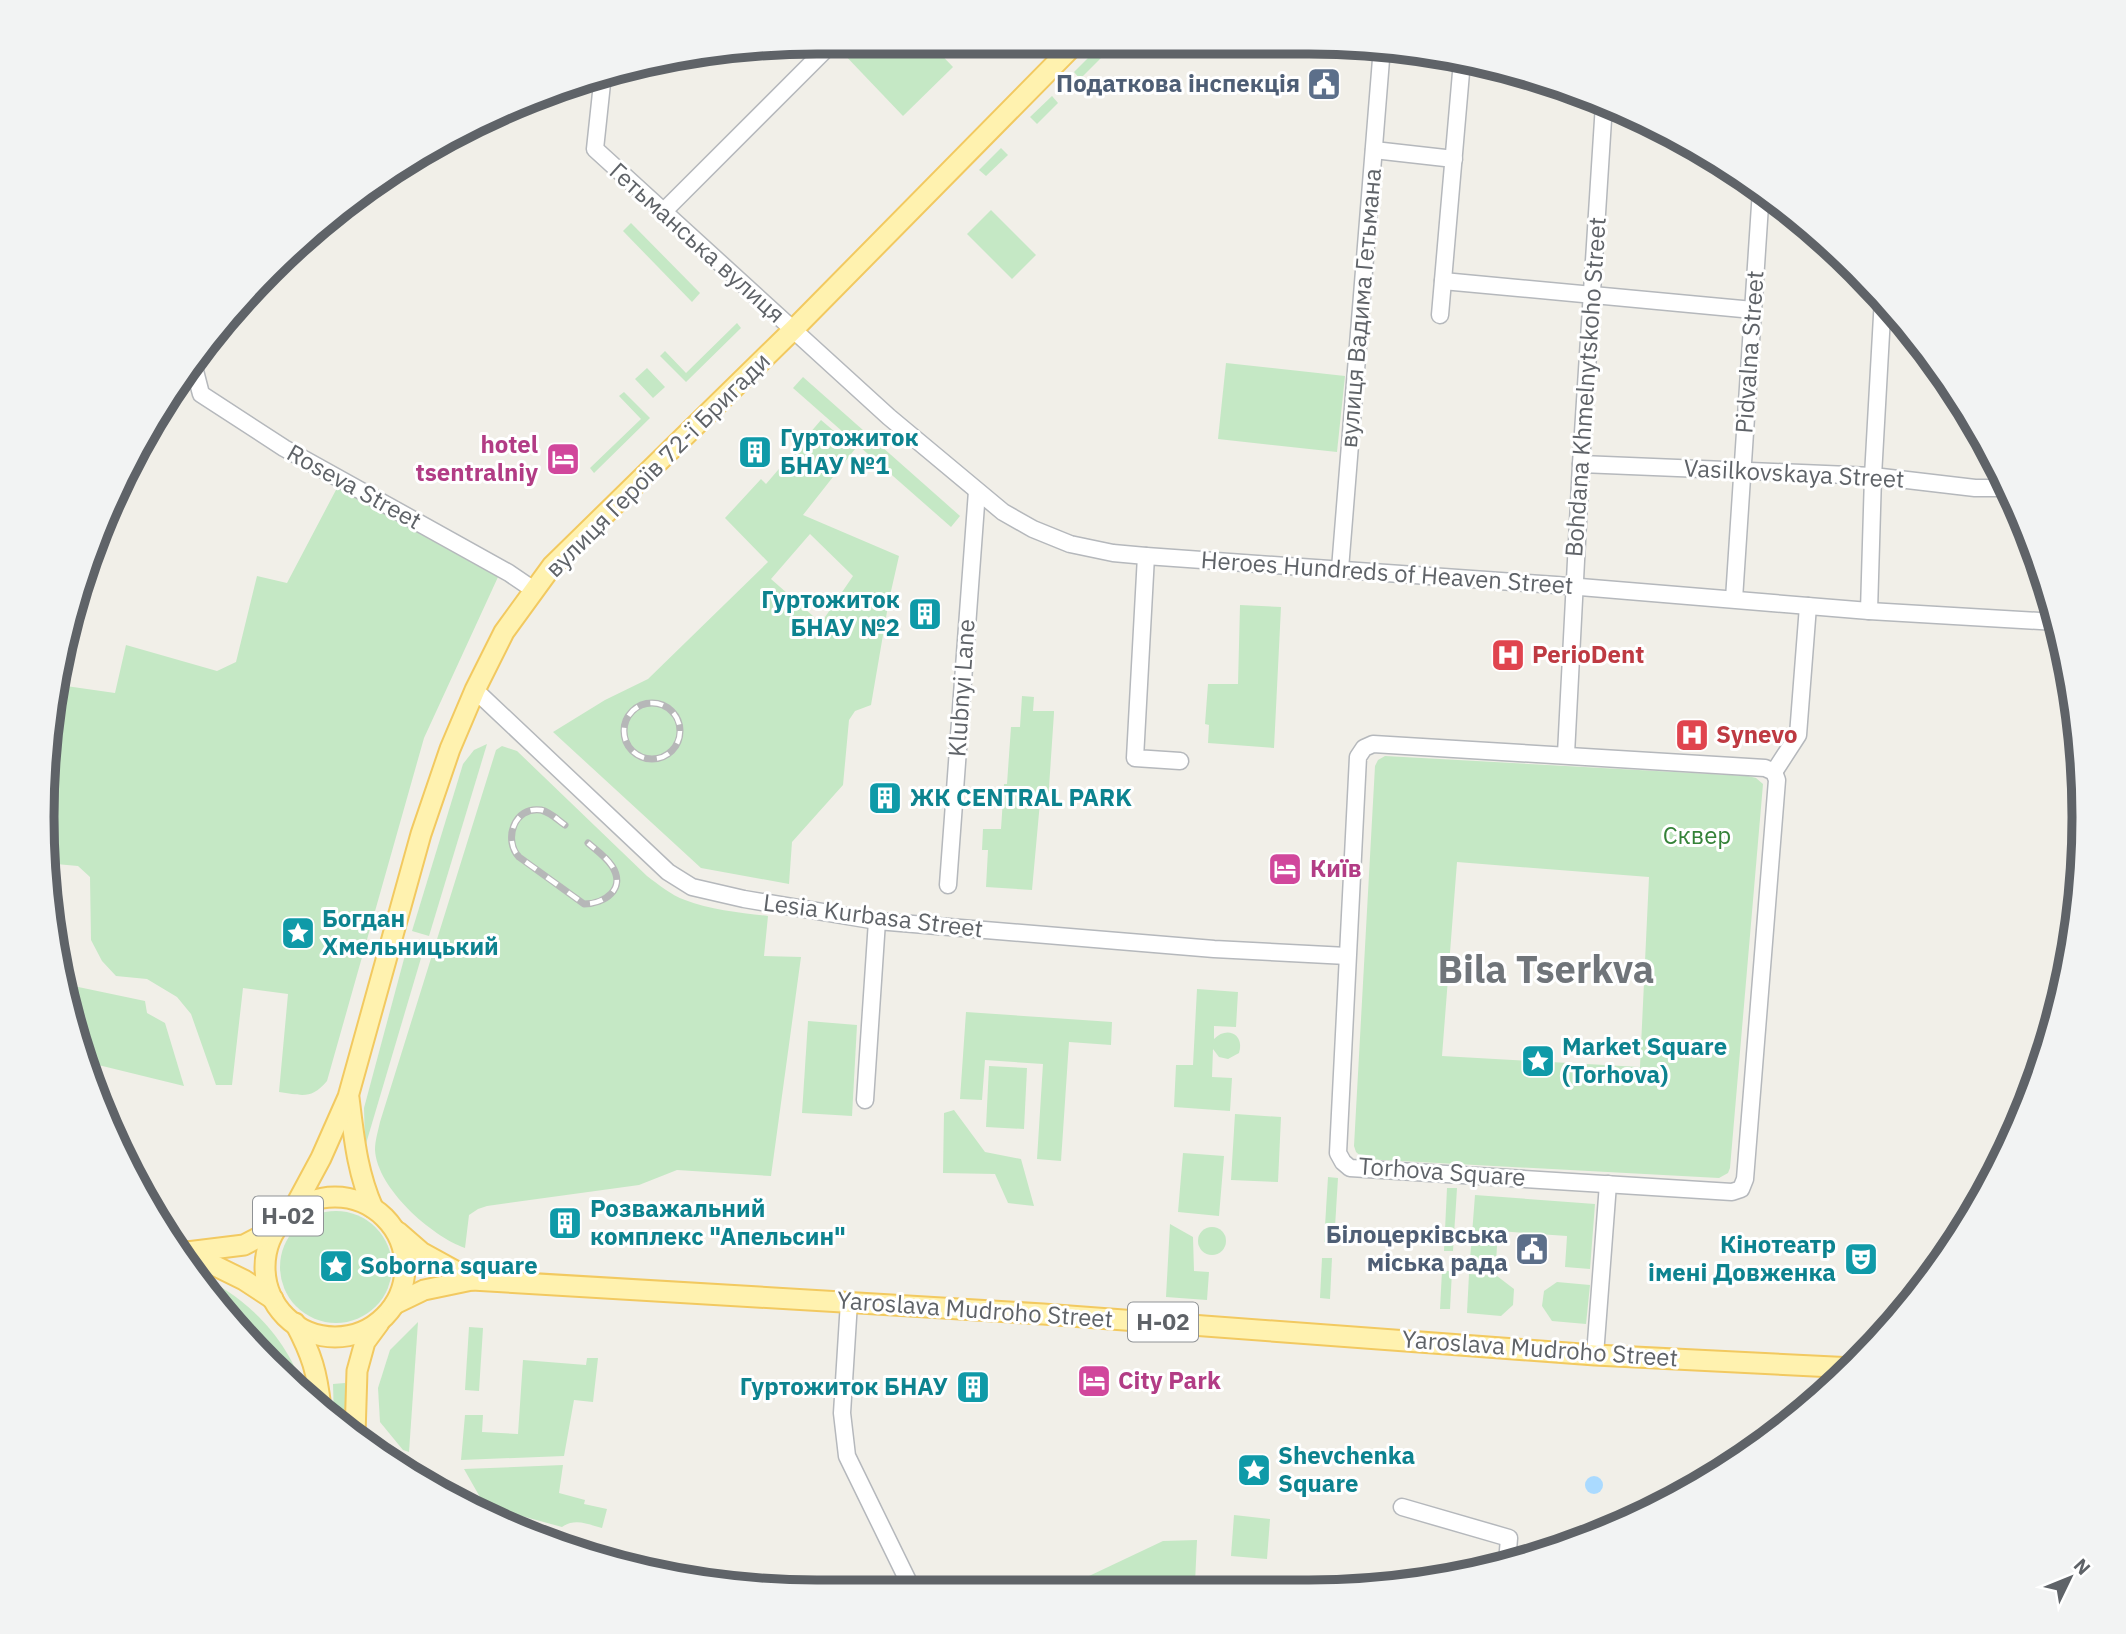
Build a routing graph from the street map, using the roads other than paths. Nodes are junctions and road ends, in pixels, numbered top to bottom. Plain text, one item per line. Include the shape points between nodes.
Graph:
1 (821, 54) edge
2 (1065, 54) edge
3 (1381, 58) edge
4 (1461, 70) edge
5 (602, 86) edge
6 (1603, 113) edge
7 (1374, 150) junction
8 (1454, 159) junction
9 (1760, 203) edge
10 (664, 211) junction
11 (1443, 281) junction
12 (1591, 295) junction
13 (1753, 310) junction
14 (1882, 314) edge
15 (1440, 315) dead end
16 (793, 330) junction
17 (196, 375) edge
18 (1581, 464) junction
19 (1742, 470) junction
20 (1873, 476) junction
21 (1997, 488) edge
22 (977, 491) junction
23 (1146, 556) junction
24 (1340, 569) junction
25 (1574, 586) junction
26 (534, 590) junction
27 (1734, 599) junction
28 (1808, 606) junction
29 (1869, 611) junction
30 (2046, 621) edge
31 (475, 690) junction
32 (1566, 754) junction
33 (1180, 761) dead end
34 (1774, 772) junction
35 (948, 885) dead end
36 (877, 921) junction
37 (1348, 956) junction
38 (348, 1097) junction
39 (866, 1100) dead end
40 (1608, 1184) junction
41 (373, 1208) junction
42 (293, 1210) junction
43 (275, 1228) junction
44 (395, 1229) junction
45 (190, 1250) edge
46 (195, 1257) edge
47 (472, 1280) junction
48 (273, 1299) junction
49 (849, 1302) junction
50 (390, 1310) junction
51 (295, 1322) junction
52 (1595, 1355) junction
53 (1836, 1367) edge
54 (319, 1394) edge
55 (355, 1424) edge
56 (1402, 1507) dead end
57 (1508, 1553) edge
58 (908, 1580) edge

1 - 10 street
2 - 16 main road, вулиця Героїв 72-ї Бригади
3 - 7 street, вулиця Вадима Гетьмана
4 - 8 street
5 - 10 street, Гетьманська вулиця via 595,149
6 - 12 street, Bohdana Khmelnytskoho Street
7 - 8 street
7 - 24 street, вулиця Вадима Гетьмана
8 - 11 street
9 - 13 street, Pidvalna Street
10 - 16 street, Гетьманська вулиця
11 - 12 street
11 - 15 street
12 - 13 street
12 - 18 street, Bohdana Khmelnytskoho Street
13 - 19 street, Pidvalna Street
14 - 20 street
16 - 22 street, Heroes Hundreds of Heaven Street
16 - 26 main road, вулиця Героїв 72-ї Бригади via 560,558
17 - 26 street, Roseva Street via 201,394 284,449
18 - 19 street, Vasilkovskaya Street
18 - 25 street, Bohdana Khmelnytskoho Street
19 - 20 street, Vasilkovskaya Street
19 - 27 street, Pidvalna Street
20 - 21 street, Vasilkovskaya Street
20 - 29 street
22 - 23 street, Heroes Hundreds of Heaven Street via 1003,512 1070,544
22 - 35 street, Klubnyi Lane
23 - 24 street, Heroes Hundreds of Heaven Street
23 - 33 street via 1135,758
24 - 25 street, Heroes Hundreds of Heaven Street
25 - 27 street, Heroes Hundreds of Heaven Street
25 - 32 street, Bohdana Khmelnytskoho Street
26 - 31 main road, вулиця Героїв 72-ї Бригади via 504,632
27 - 28 street, Heroes Hundreds of Heaven Street
28 - 29 street, Heroes Hundreds of Heaven Street
28 - 34 street via 1798,735
29 - 30 street, Heroes Hundreds of Heaven Street
31 - 36 street, Lesia Kurbasa Street via 668,872 692,887
31 - 38 main road, вулиця Героїв 72-ї Бригади via 421,834
32 - 34 street, Torhova Square
32 - 37 street, Torhova Square via 1373,744 1364,748 1358,757
34 - 40 street, Torhova Square via 1777,780 1745,1179 1741,1188 1732,1192
36 - 37 street, Lesia Kurbasa Street
36 - 39 street
37 - 40 street, Torhova Square via 1338,1153 1343,1162 1350,1168
38 - 41 main road, вулиця Героїв 72-ї Бригади via 356,1157
38 - 42 main road, вулиця Героїв 72-ї Бригади
40 - 52 street
41 - 42 main road, Н-02 via 329,1197
41 - 44 main road, Н-02
42 - 43 main road, Н-02
43 - 45 main road via 244,1245
43 - 48 main road, Н-02 via 266,1258
44 - 47 main road, Yaroslava Mudroho Street / Н-02 via 421,1252
44 - 50 main road via 402,1243 405,1274
46 - 48 main road
47 - 49 main road, Yaroslava Mudroho Street / Н-02
47 - 50 main road, Yaroslava Mudroho Street / Н-02 via 424,1290
48 - 51 main road
49 - 52 main road, Yaroslava Mudroho Street / Н-02
49 - 58 street via 842,1413 847,1456
50 - 51 main road via 359,1333 342,1338 312,1333
50 - 55 main road via 365,1342 357,1371
51 - 54 main road via 311,1352
52 - 53 main road, Yaroslava Mudroho Street / Н-02
56 - 57 street via 1509,1538

